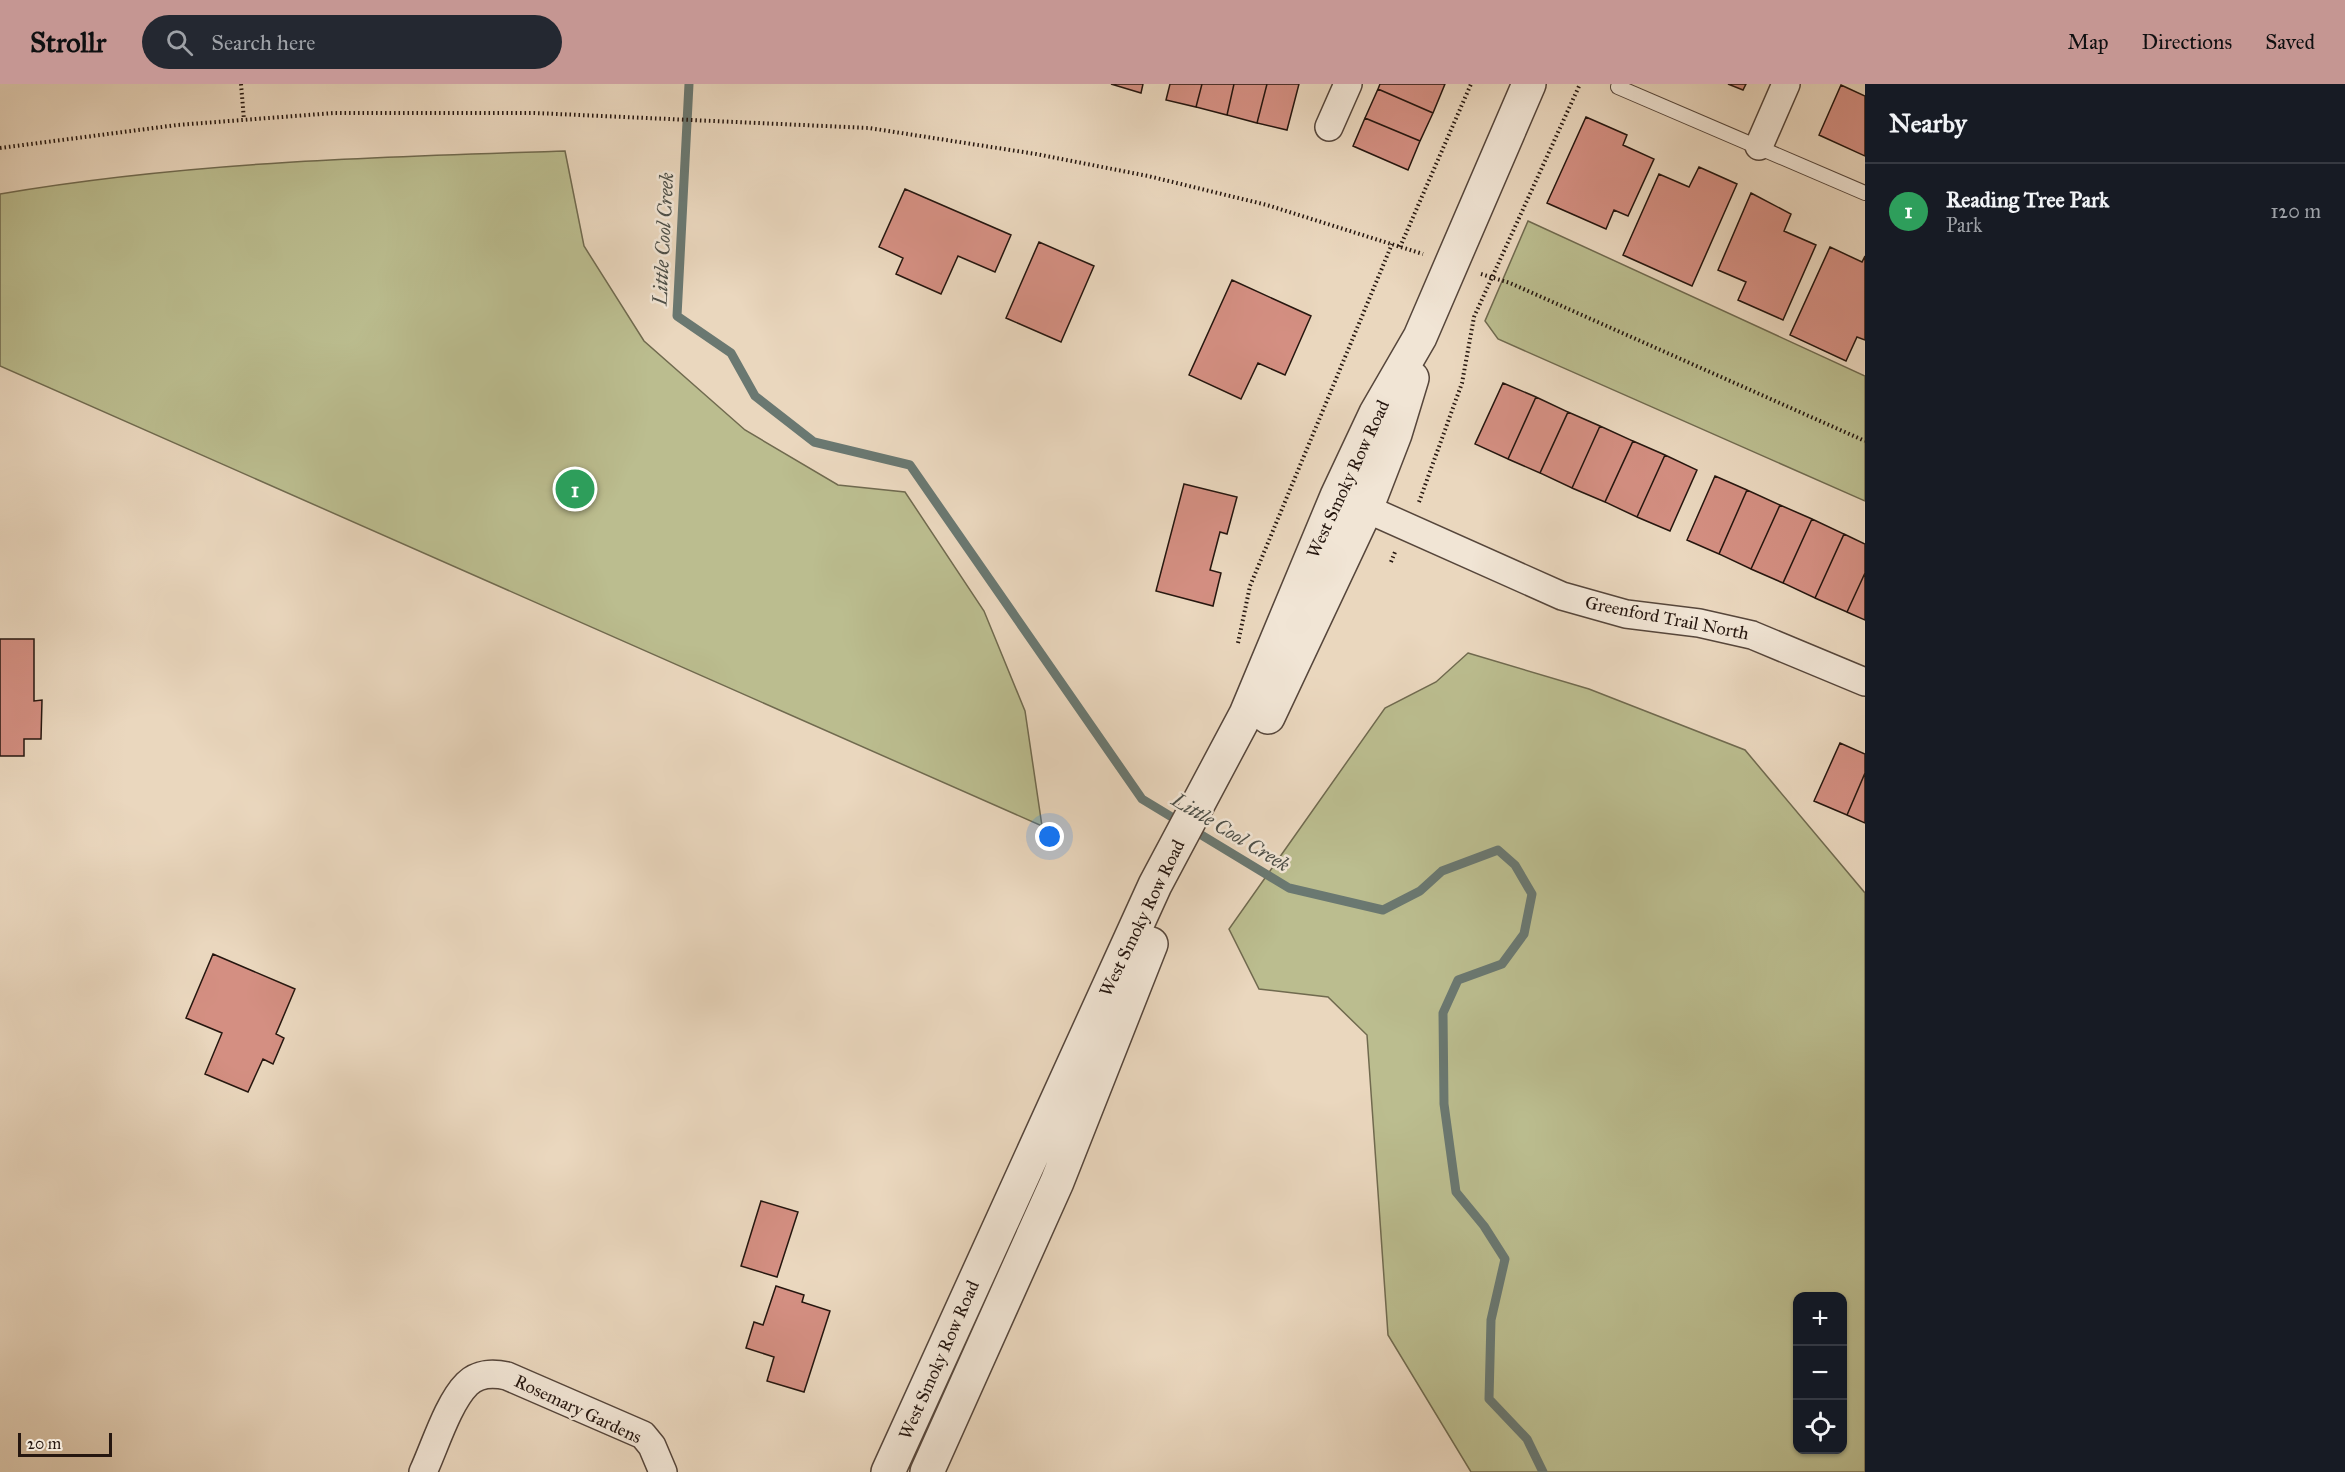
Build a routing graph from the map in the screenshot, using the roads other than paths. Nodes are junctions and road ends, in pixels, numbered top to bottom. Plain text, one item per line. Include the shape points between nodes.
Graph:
1 (1348, 84) edge
2 (1529, 84) edge
3 (1786, 84) edge
4 (1618, 87) dead end
5 (1329, 127) dead end
6 (1759, 147) junction
7 (1865, 193) edge
8 (1352, 502) junction
9 (1865, 682) edge
10 (1162, 890) junction
11 (423, 1472) edge
12 (663, 1472) edge
13 (888, 1472) edge
14 (927, 1472) edge

1 - 5 street
2 - 8 street, West Smoky Row Road via 1420,337 1376,413
3 - 6 street
4 - 6 lane
6 - 7 lane
8 - 9 street, Greenford Trail North via 1583,603 1626,614 1699,622 1752,634
8 - 10 street, West Smoky Row Road via 1246,714 1231,767
10 - 13 street, West Smoky Row Road
10 - 14 street, West Smoky Row Road via 1057,1182
11 - 12 street, Rosemary Gardens via 455,1400 468,1383 497,1374 643,1435

